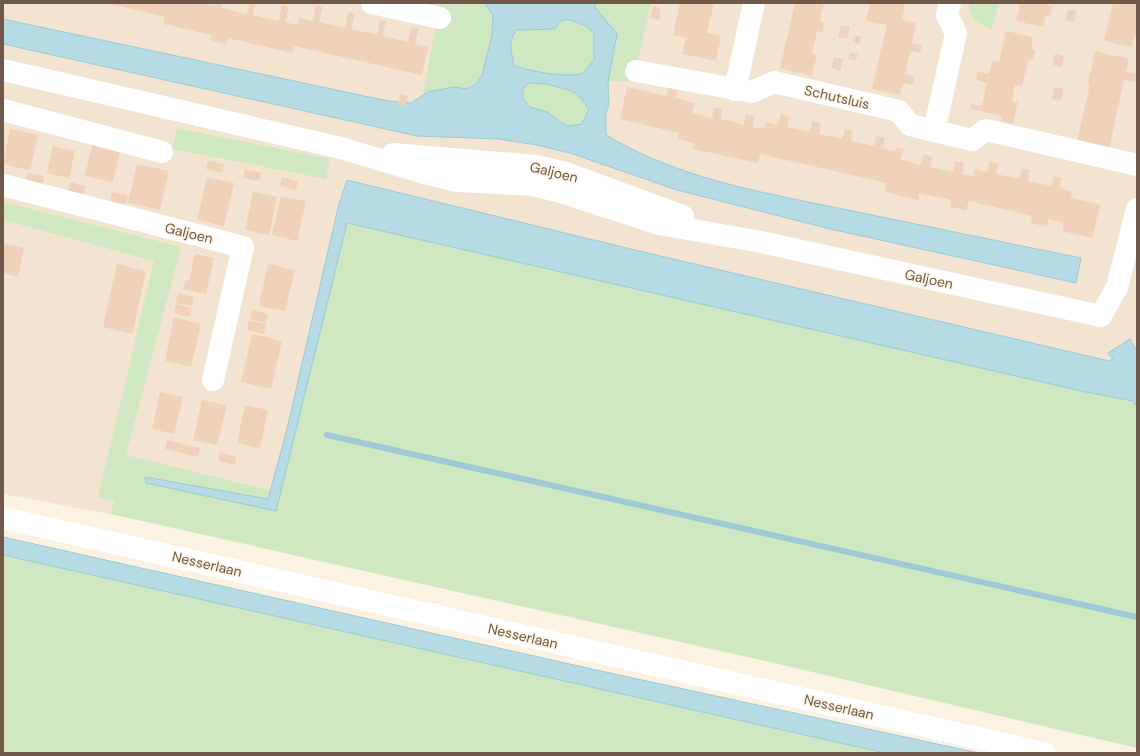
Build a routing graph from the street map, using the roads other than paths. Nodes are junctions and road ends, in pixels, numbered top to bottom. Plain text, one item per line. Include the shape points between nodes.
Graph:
1 (372, 3) edge
2 (754, 3) edge
3 (950, 3) edge
4 (440, 18) dead end
5 (3, 70) edge
6 (636, 71) dead end
7 (735, 90) junction
8 (3, 110) edge
9 (934, 131) junction
10 (162, 152) dead end
11 (1137, 165) edge
12 (3, 185) edge
13 (1137, 209) edge
14 (213, 380) dead end
15 (3, 518) edge
16 (1044, 753) edge

1 - 4 street
2 - 7 street
3 - 9 street via 947,15 956,33
5 - 13 street, Galjoen via 341,148 536,166 566,173 655,207 756,241 1101,316 1117,287
6 - 7 street, Schutsluis
7 - 9 street, Schutsluis via 752,92 774,82 899,111 910,126
8 - 10 street
9 - 11 street, Schutsluis via 972,140 986,130
12 - 14 street, Galjoen via 243,247
15 - 16 street, Nesserlaan

